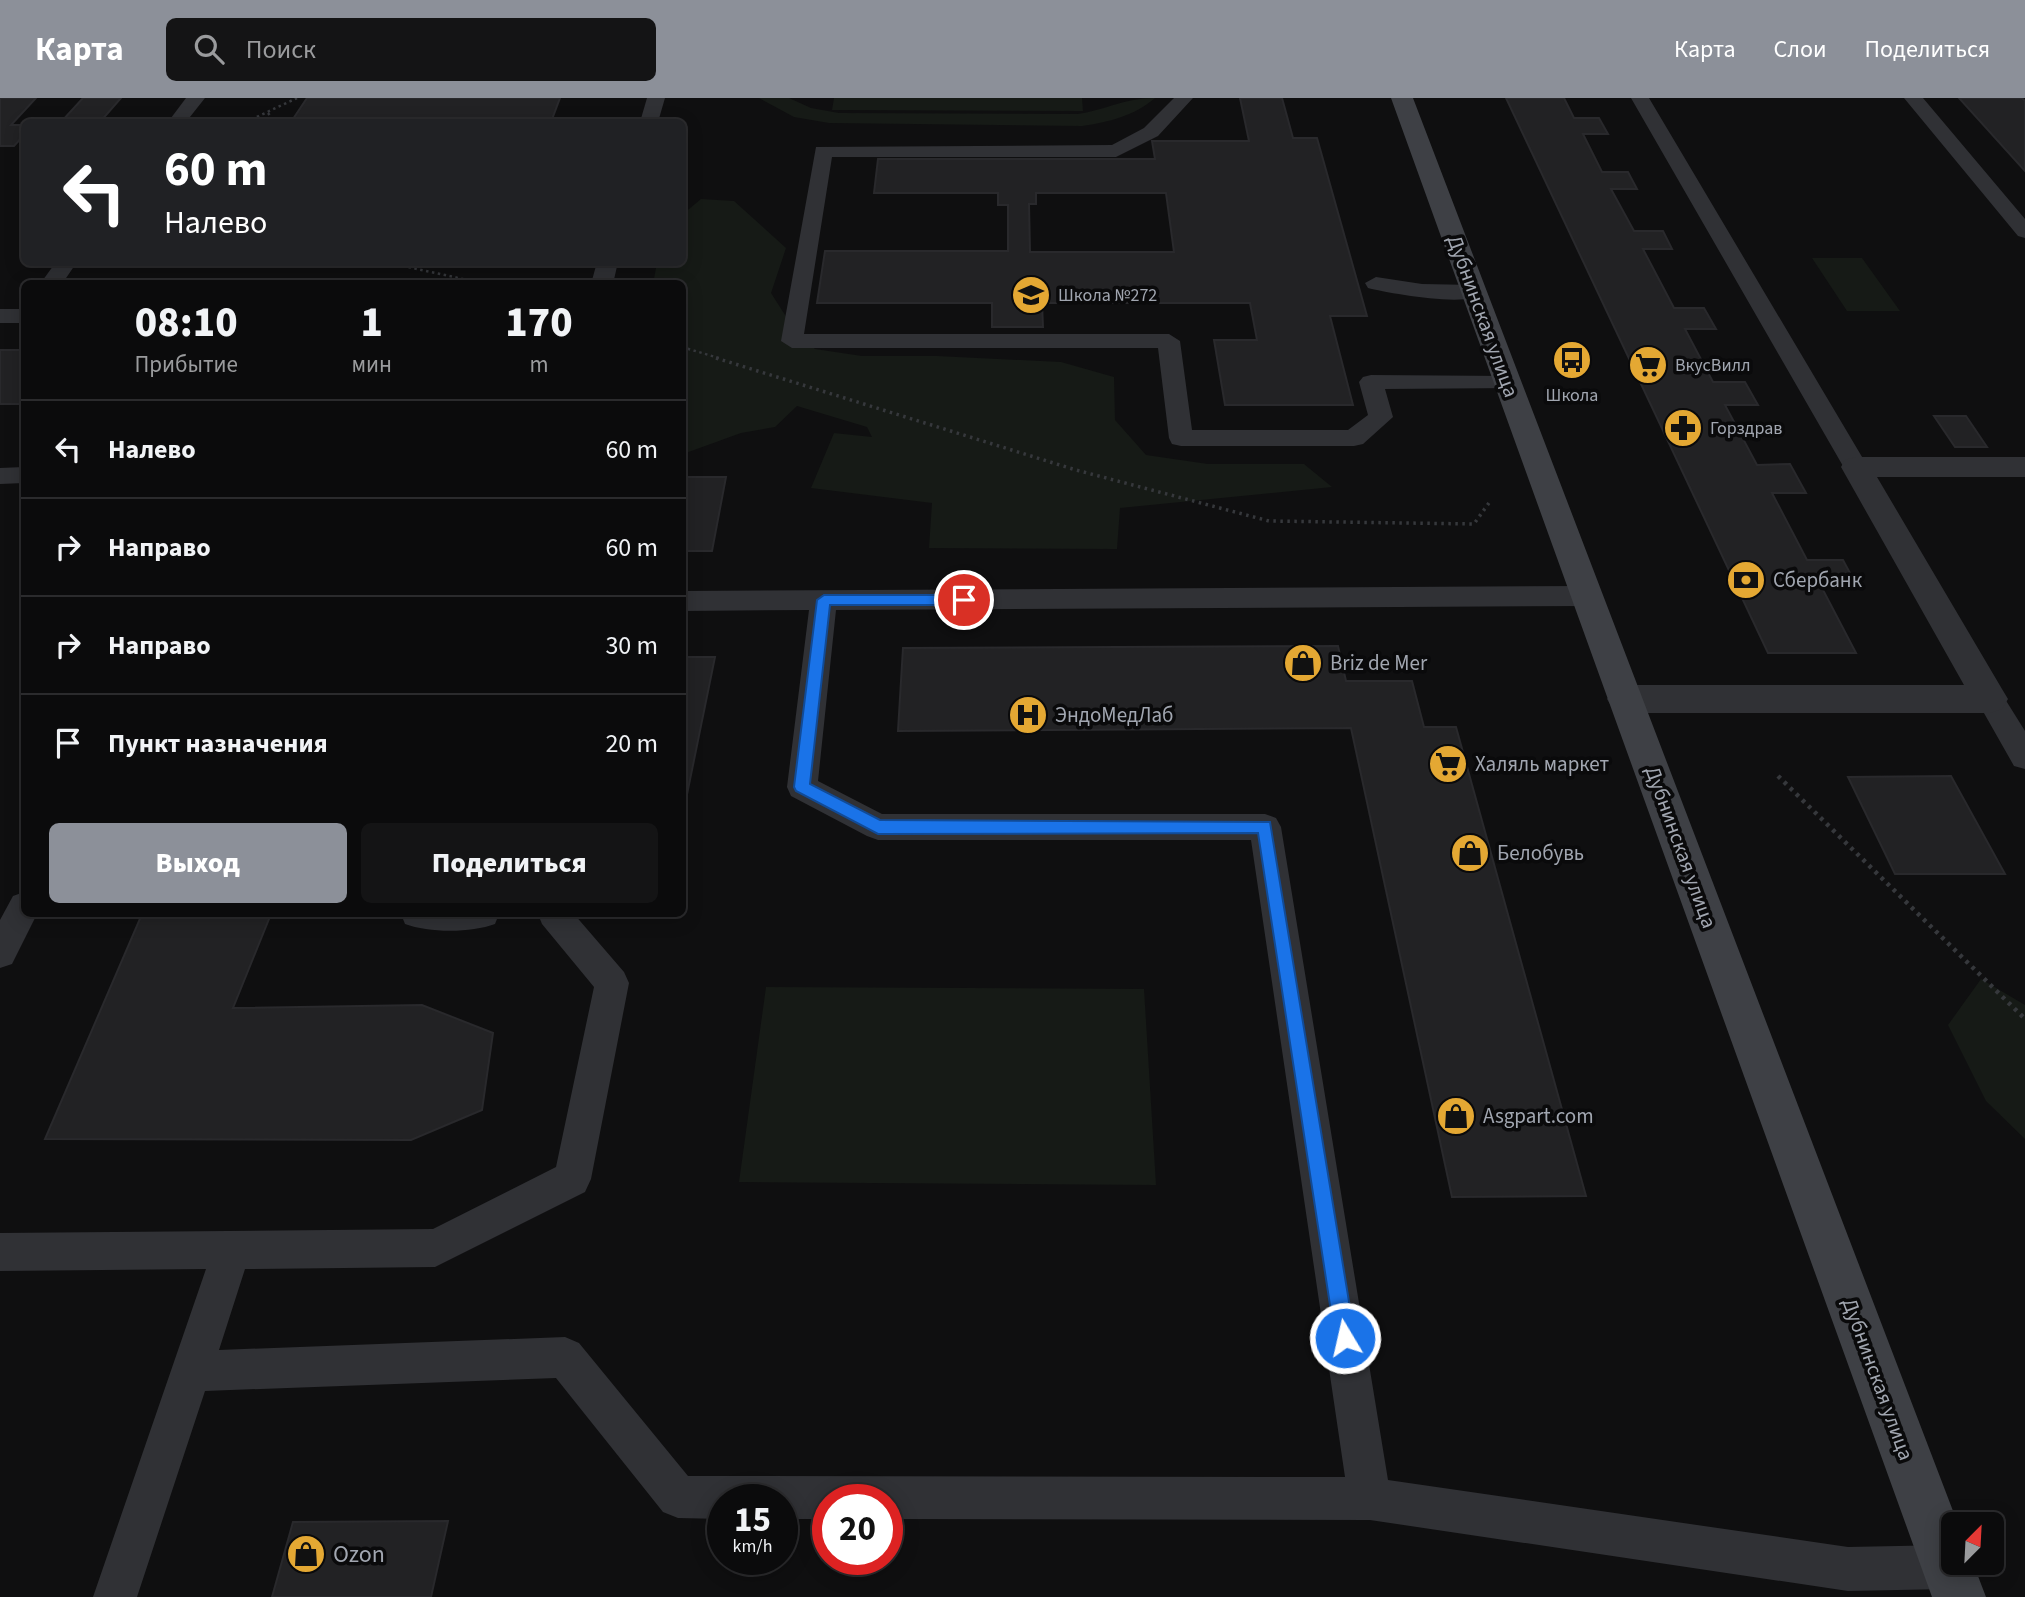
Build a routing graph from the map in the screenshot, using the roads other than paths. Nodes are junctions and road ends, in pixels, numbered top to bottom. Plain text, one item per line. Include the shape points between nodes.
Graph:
1 (196, 98) edge
2 (656, 98) edge
3 (1184, 98) edge
4 (1402, 98) edge
5 (1640, 98) edge
6 (1913, 98) edge
7 (179, 119) edge
8 (650, 119) edge
9 (2025, 232) edge
10 (1376, 283) dead end
11 (1474, 292) junction
12 (0, 316) edge
13 (21, 316) edge
14 (1508, 383) junction
15 (1856, 467) junction
16 (2025, 467) edge
17 (21, 475) edge
18 (0, 476) edge
19 (1587, 596) junction
20 (824, 600) junction
21 (686, 601) edge
22 (1625, 699) junction
23 (1990, 699) junction
24 (2025, 757) edge
25 (21, 912) edge
26 (557, 917) edge
27 (0, 953) edge
28 (233, 1248) junction
29 (0, 1252) edge
30 (192, 1371) junction
31 (1370, 1499) junction
32 (1954, 1582) edge
33 (115, 1597) edge

1 - 7 lane
2 - 8 lane
3 - 14 lane via 1151,132 1116,152 824,151 792,341 1169,341 1181,438 1353,438 1381,417 1371,382
4 - 11 main road, Дубнинская улица
5 - 15 lane
6 - 9 lane
10 - 11 lane via 1422,291
11 - 14 main road, Дубнинская улица
12 - 13 lane
14 - 19 main road, Дубнинская улица
15 - 16 street
15 - 23 street
17 - 18 lane
19 - 20 lane
19 - 22 main road, Дубнинская улица
20 - 21 lane
20 - 31 lane via 802,787 878,827 1265,827
22 - 23 street
22 - 32 main road, Дубнинская улица
23 - 24 lane
25 - 27 lane
26 - 28 lane via 612,982 572,1179 435,1248
28 - 29 lane
28 - 30 lane
30 - 31 lane via 565,1357 678,1497
30 - 33 lane
31 - 32 lane

